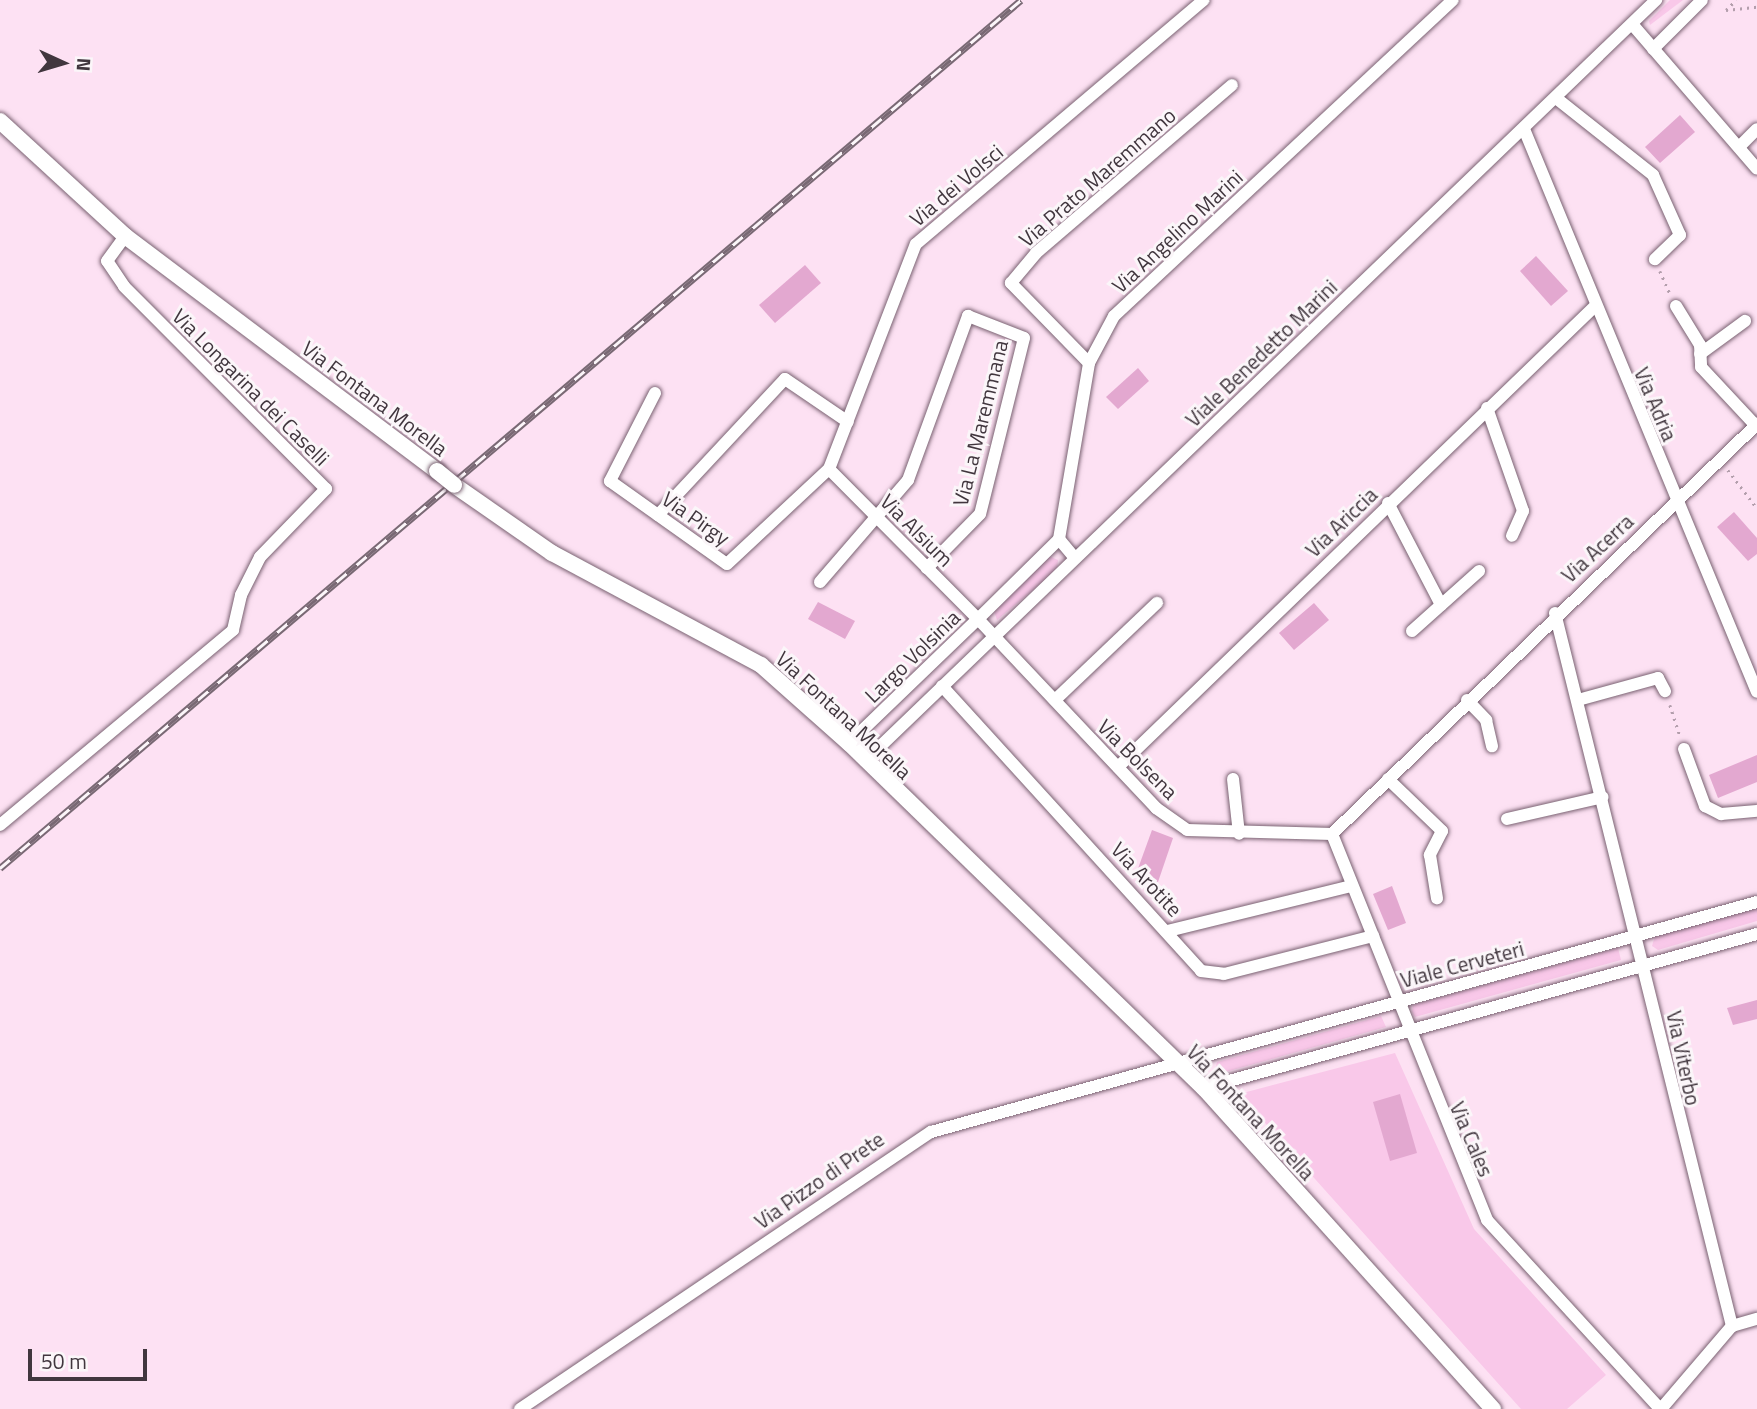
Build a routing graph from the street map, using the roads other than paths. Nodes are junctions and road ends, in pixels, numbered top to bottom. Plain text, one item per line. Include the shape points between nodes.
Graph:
1 (1204, 0) edge
2 (1453, 0) edge
3 (1656, 0) edge
4 (1702, 0) edge
5 (1632, 24) junction
6 (1653, 49) junction
7 (1232, 85) dead end
8 (1556, 98) junction
9 (0, 121) edge
10 (1524, 129) junction
11 (1757, 129) edge
12 (1739, 147) junction
13 (1757, 169) edge
14 (125, 236) junction
15 (1655, 260) road end
16 (1676, 306) road end
17 (1594, 307) junction
18 (1745, 321) dead end
19 (1700, 354) junction
20 (1089, 363) junction
21 (655, 393) dead end
22 (1487, 408) junction
23 (848, 422) junction
24 (1756, 425) edge
25 (830, 469) junction
26 (1676, 500) junction
27 (1388, 503) junction
28 (658, 515) junction
29 (876, 516) junction
30 (1512, 536) dead end
31 (1059, 539) junction
32 (1074, 557) junction
33 (927, 568) junction
34 (1479, 571) dead end
35 (820, 582) dead end
36 (1157, 603) dead end
37 (1441, 605) junction
38 (1555, 613) junction
39 (978, 619) junction
40 (1412, 631) dead end
41 (993, 637) junction
42 (943, 686) junction
43 (1665, 691) road end
44 (1757, 692) edge
45 (1055, 700) junction
46 (1467, 700) junction
47 (1578, 700) junction
48 (849, 744) junction
49 (1492, 746) dead end
50 (1684, 748) road end
51 (865, 761) junction
52 (1118, 767) junction
53 (1233, 779) dead end
54 (1388, 779) junction
55 (1603, 797) junction
56 (1757, 811) edge
57 (1507, 819) dead end
58 (0, 825) edge
59 (1239, 834) junction
60 (1332, 834) junction
61 (1351, 886) junction
62 (1437, 898) dead end
63 (1757, 902) edge
64 (1168, 931) junction
65 (1757, 934) edge
66 (1373, 936) junction
67 (1639, 936) junction
68 (1646, 966) junction
69 (1397, 1001) junction
70 (1409, 1031) junction
71 (1176, 1061) junction
72 (1204, 1088) junction
73 (1757, 1319) edge
74 (1731, 1326) junction
75 (520, 1409) edge
76 (1493, 1409) edge
77 (1660, 1409) edge

1 - 23 street, Via dei Volsci via 916,244
2 - 20 street, Via Angelino Marini via 1114,316
3 - 5 street, Viale Benedetto Marini
4 - 6 street
5 - 6 street
5 - 8 street, Viale Benedetto Marini
6 - 12 street
7 - 20 street, Via Prato Maremmano via 1035,253 1011,283
8 - 10 street, Viale Benedetto Marini
8 - 15 street via 1653,175 1680,235
9 - 14 street, Via Fontana Morella
10 - 17 street, Via Adria
10 - 32 street, Viale Benedetto Marini
11 - 12 street
12 - 13 street
14 - 48 street, Via Fontana Morella, bridge via 454,485 552,553 761,665
14 - 58 street, Via Longarina dei Caselli via 107,261 124,286 326,489 260,557 241,595 233,630
16 - 19 street, Via Acerra
17 - 22 street, Via Ariccia
17 - 26 street, Via Adria
18 - 19 street
19 - 24 street, Via Acerra via 1701,367
20 - 31 street, Via Angelino Marini
21 - 28 street, Via Pirgy via 610,481
22 - 27 street, Via Ariccia
22 - 30 street via 1523,511
23 - 25 street, Via dei Volsci
23 - 28 street via 785,379
24 - 26 street, Via Acerra
25 - 28 street, Via Pirgy via 727,564
25 - 29 street, Via Alsium
26 - 38 street, Via Acerra
26 - 44 street, Via Adria
27 - 37 street
27 - 52 street, Via Ariccia
29 - 33 street, Via Alsium
29 - 33 street, Via La Maremmana via 908,480 968,316 1024,338 980,514
29 - 35 street
31 - 32 street
31 - 39 street
32 - 41 street, Viale Benedetto Marini
33 - 39 street, Via Alsium
34 - 37 street
36 - 45 street
37 - 40 street
38 - 46 street, Via Acerra
38 - 47 street, Via Viterbo
39 - 41 street, Largo Volsinia
39 - 48 street, Largo Volsinia
41 - 42 street, Largo Volsinia
41 - 45 street, Via Bolsena
42 - 51 street, Largo Volsinia
42 - 64 street, Via Arotite
43 - 47 street via 1658,678
45 - 52 street, Via Bolsena
46 - 49 street via 1486,720
46 - 54 street, Via Acerra
47 - 55 street, Via Viterbo
48 - 51 street, Via Fontana Morella
50 - 56 street via 1705,806 1721,814
51 - 71 street, Via Fontana Morella
52 - 59 street, Via Bolsena via 1187,830
53 - 59 street
54 - 60 street, Via Acerra
54 - 62 street via 1442,831 1430,856
55 - 57 street
55 - 67 street, Via Viterbo
59 - 60 street, Via Bolsena
60 - 61 street, Via Cales
61 - 64 street
61 - 66 street, Via Cales
63 - 67 street, Viale Cerveteri
64 - 66 street, Via Arotite via 1201,971 1224,974
65 - 68 street
66 - 69 street, Via Cales
67 - 68 street, Via Viterbo
67 - 69 street, Viale Cerveteri
68 - 70 street
68 - 74 street, Via Viterbo
69 - 70 street, Via Cales
69 - 71 street, Viale Cerveteri
70 - 72 street
70 - 77 street, Via Cales via 1486,1220
71 - 72 street, Via Fontana Morella
71 - 75 street, Via Pizzo di Prete via 949,1124 913,1140
72 - 76 street, Via Fontana Morella
73 - 74 street
74 - 77 street

